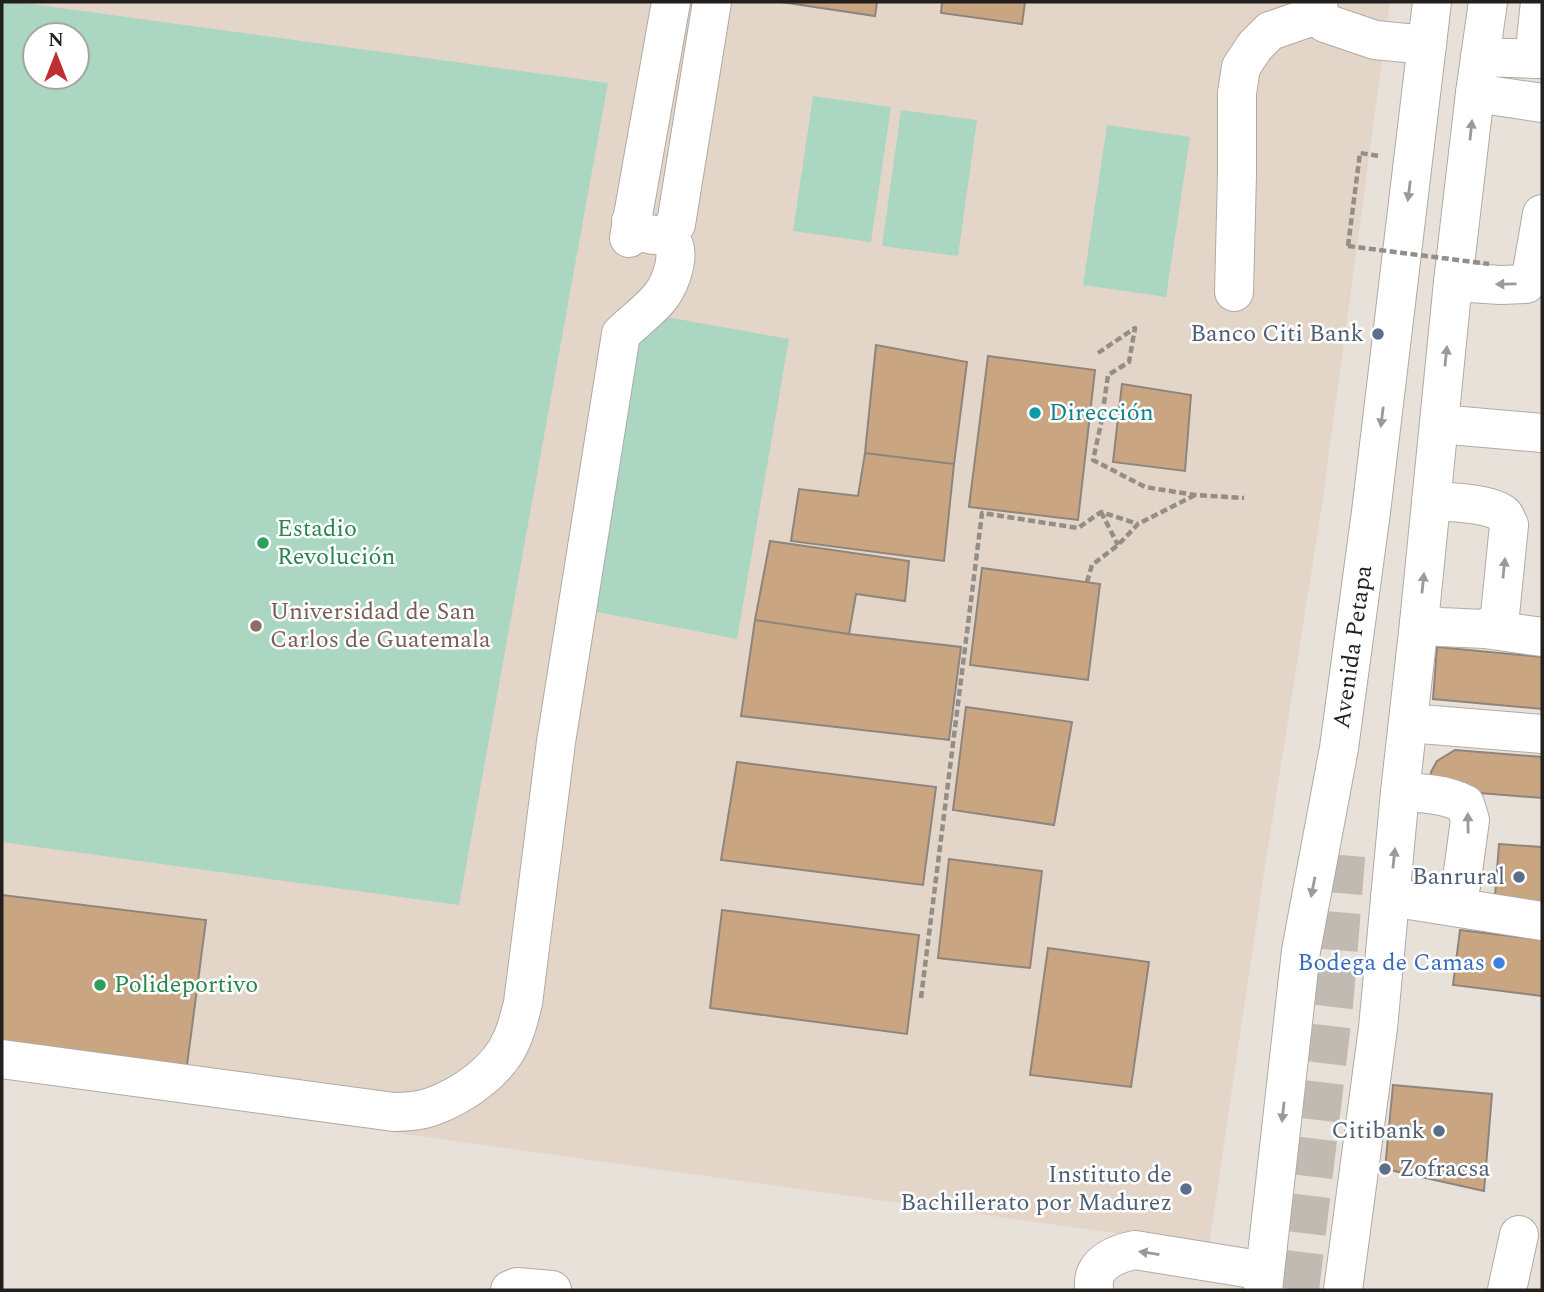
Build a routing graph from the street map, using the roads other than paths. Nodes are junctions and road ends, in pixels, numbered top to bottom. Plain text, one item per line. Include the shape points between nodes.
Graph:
1 (671, 2) edge
2 (712, 2) edge
3 (1432, 2) edge
4 (1488, 2) edge
5 (1540, 2) edge
6 (1318, 8) edge
7 (1427, 45) junction
8 (1538, 59) edge
9 (1478, 75) junction
10 (1542, 103) edge
11 (1542, 214) edge
12 (640, 231) junction
13 (1454, 282) junction
14 (1234, 292) dead end
15 (1439, 424) junction
16 (1542, 433) edge
17 (1431, 501) junction
18 (1419, 622) junction
19 (1485, 629) junction
20 (1542, 637) edge
21 (1408, 723) junction
22 (1542, 733) edge
23 (1339, 748) junction
24 (1400, 792) junction
25 (1346, 846) tunnel mouth
26 (1390, 897) junction
27 (1440, 905) junction
28 (1542, 921) edge
29 (1378, 1028) junction
30 (2, 1059) edge
31 (1519, 1236) dead end
32 (1207, 1277) edge
33 (1264, 1280) edge
34 (510, 1290) edge
35 (552, 1290) edge
36 (1094, 1290) edge
37 (1321, 1290) edge
38 (1343, 1290) edge
39 (1507, 1290) edge

1 - 12 main road
2 - 12 main road via 676,224 672,230
3 - 7 main road, Avenida Petapa
4 - 9 main road
5 - 8 main road
6 - 7 main road via 1325,23 1375,40
6 - 14 main road via 1270,31 1241,67
7 -> 23 main road, Avenida Petapa
8 - 9 main road
9 - 10 main road
13 -> 9 main road
11 -> 13 main road via 1526,284
12 - 30 main road via 669,239 676,260 662,295 621,334 556,742 523,1003 512,1041 493,1068 473,1086 432,1107 394,1112
15 -> 13 main road
15 - 16 main road
15 - 17 main road
18 -> 17 main road
19 -> 17 main road via 1500,615 1509,525 1493,508
18 - 19 main road
18 - 21 main road
19 - 20 main road
21 - 22 main road
21 - 24 main road
23 - 25 main road
23 -> 33 main road, Avenida Petapa via 1301,951
26 -> 24 main road
27 -> 24 main road via 1454,898 1461,886 1470,820 1465,804 1452,798
26 - 27 main road
26 - 29 main road
27 - 28 main road
29 - 37 main road via 1332,1184
29 - 38 main road
31 - 39 main road
32 - 33 main road
32 -> 36 main road via 1135,1250 1119,1253 1103,1264 1095,1274
34 - 35 main road

